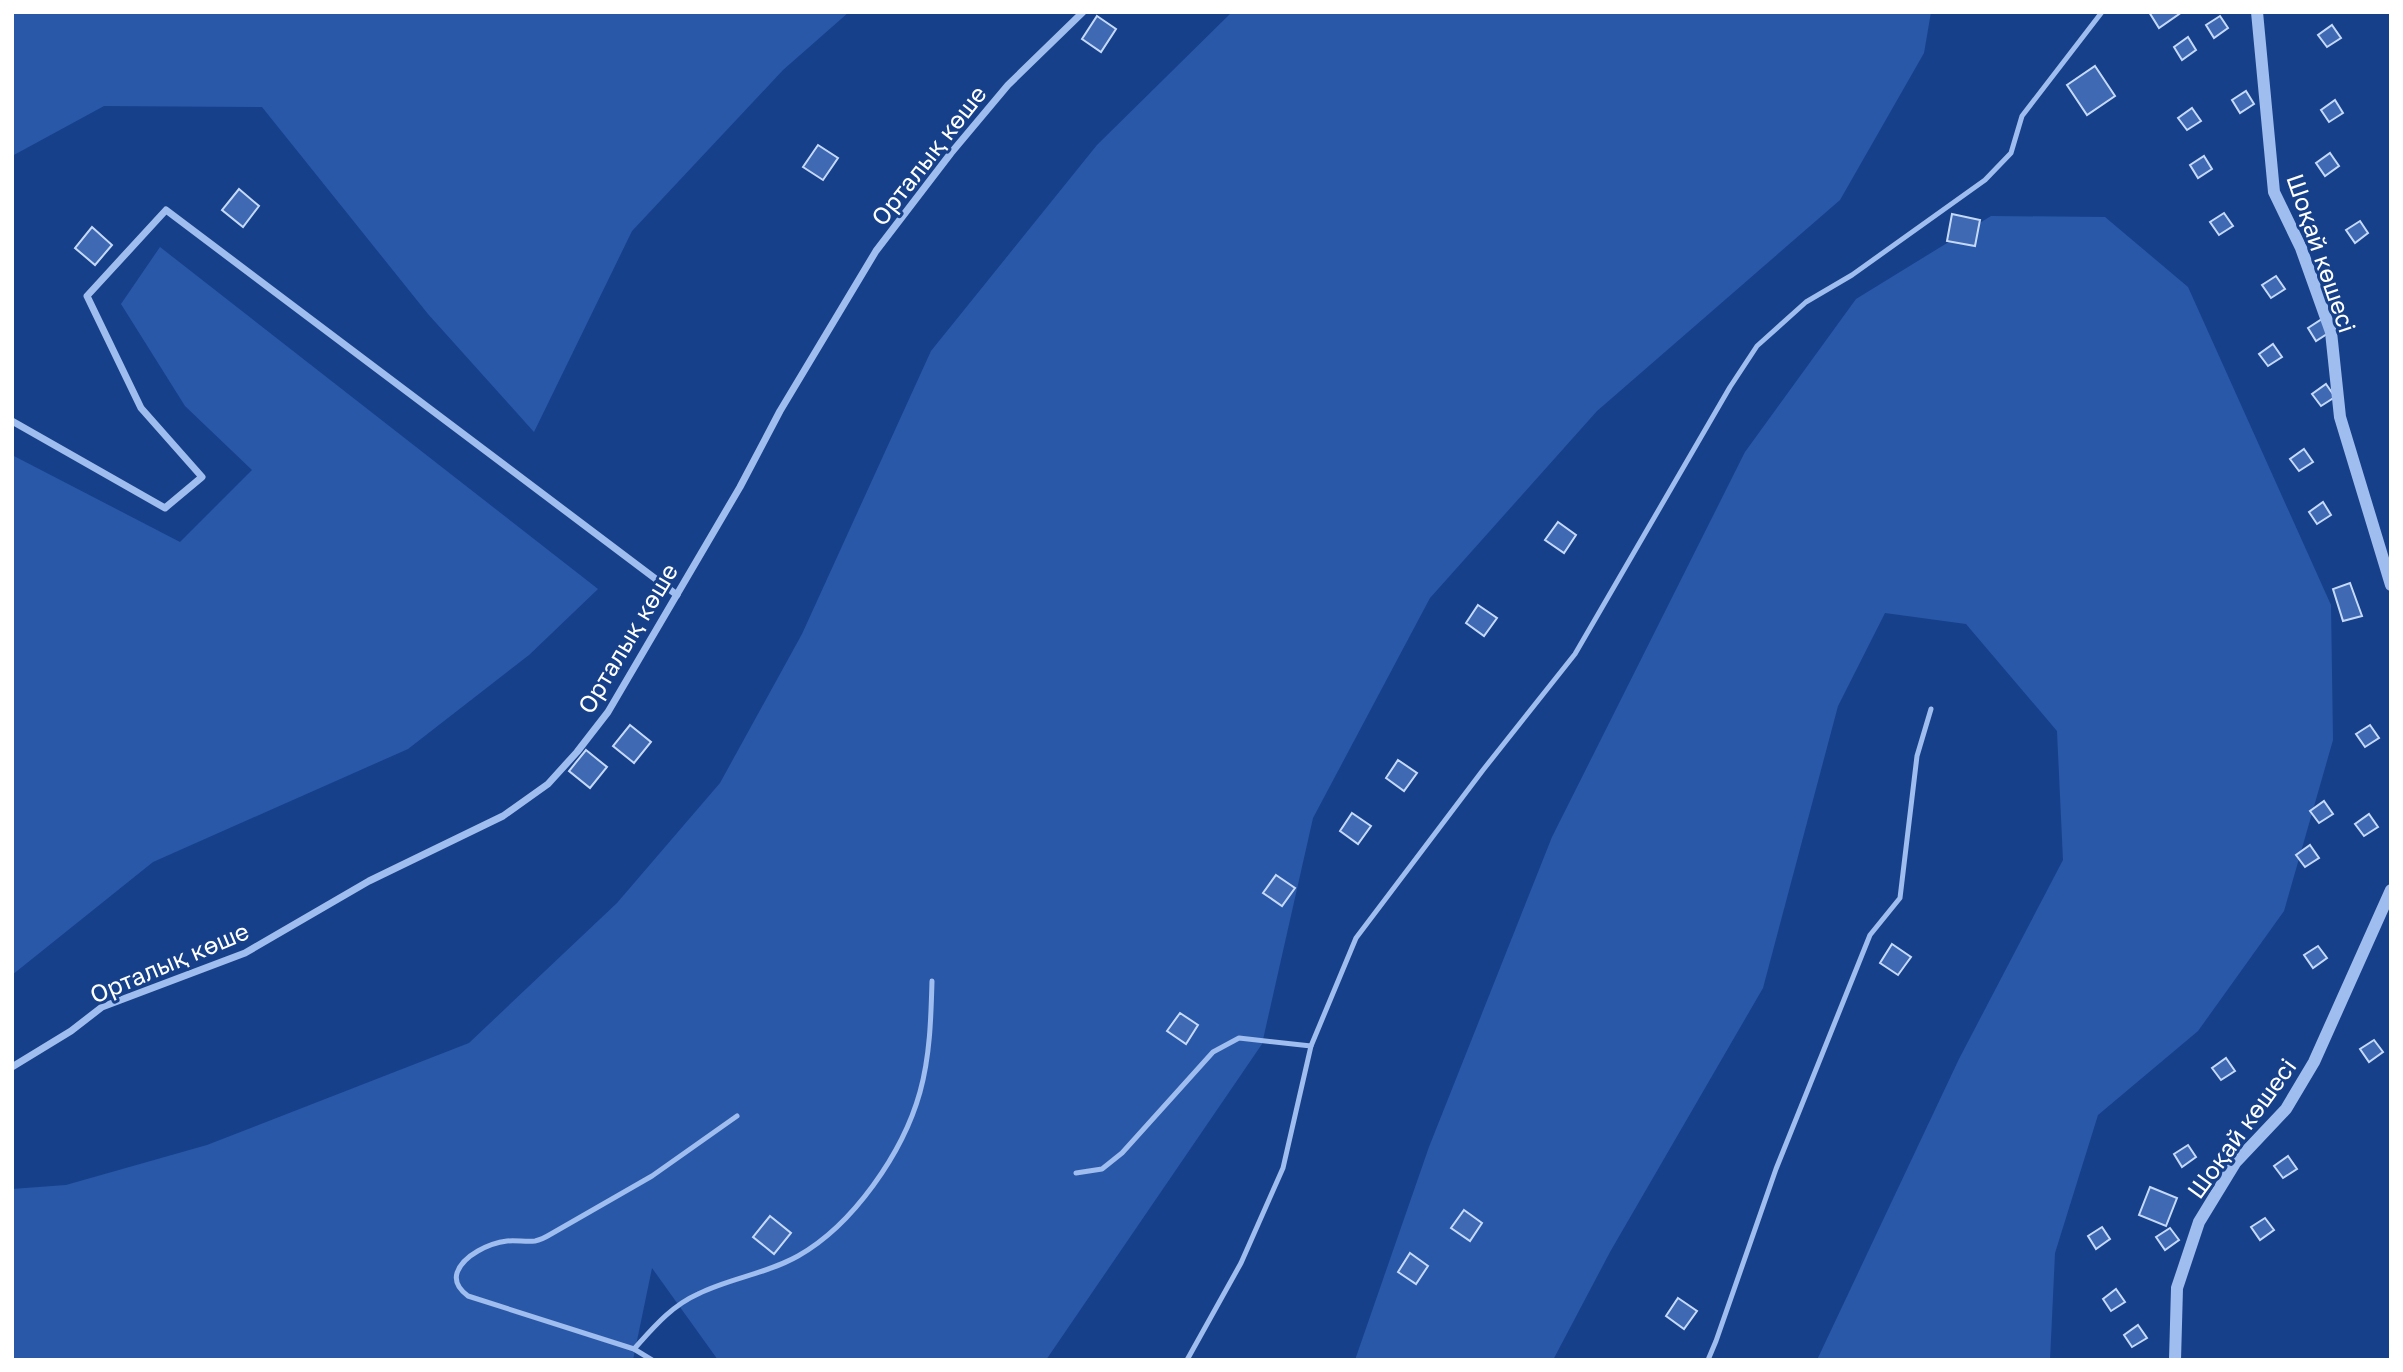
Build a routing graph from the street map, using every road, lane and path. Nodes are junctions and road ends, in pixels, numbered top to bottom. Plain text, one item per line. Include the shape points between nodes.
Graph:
1 (1083, 12) edge
2 (2102, 12) edge
3 (2258, 12) edge
4 (12, 421) edge
5 (2391, 585) edge
6 (677, 595) junction
7 (1931, 709) dead end
8 (2391, 890) edge
9 (932, 981) dead end
10 (1311, 1046) junction
11 (12, 1067) edge
12 (737, 1116) dead end
13 (1076, 1173) dead end
14 (634, 1349) junction
15 (652, 1360) edge
16 (1187, 1360) edge
17 (1708, 1360) edge
18 (2175, 1360) edge

1 - 6 street, Орталық көше via 1008,85 876,251
2 - 10 lane via 2022,116 2011,153 1986,180 1852,275 1805,302 1757,346 1575,654 1356,938
3 - 5 street, Шоқай көшесі via 2274,192 2301,248 2331,331 2340,417
4 - 6 street via 165,508 202,477 141,408 87,296 166,210
6 - 11 street, Орталық көше via 608,712 548,785 503,816 369,881 245,953 102,1007
7 - 17 lane via 1917,756 1900,898 1870,935 1776,1169
8 - 18 street, Шоқай көшесі via 2314,1062 2286,1109 2235,1163 2199,1222 2177,1288
9 - 14 lane via 931,1024 919,1094 897,1145 854,1209 798,1256 683,1302
10 - 13 lane via 1239,1038 1213,1052 1122,1153 1102,1168
10 - 16 lane via 1283,1168 1241,1263
12 - 14 lane via 652,1176 551,1234 535,1241 487,1246 465,1259 457,1273 460,1291 468,1296
14 - 15 lane

